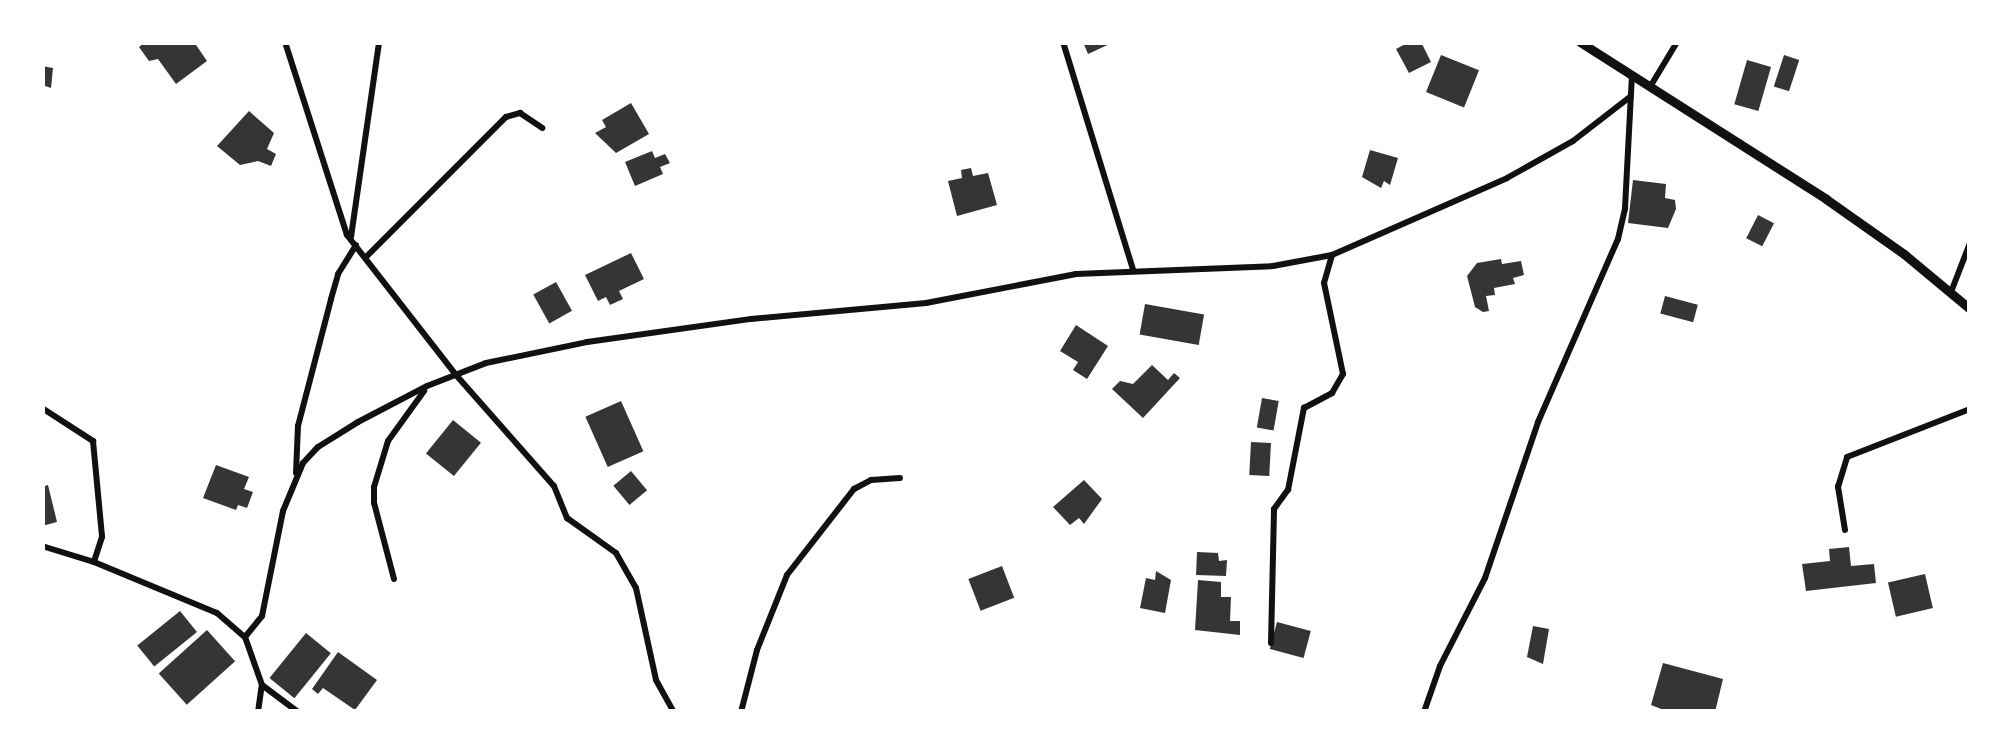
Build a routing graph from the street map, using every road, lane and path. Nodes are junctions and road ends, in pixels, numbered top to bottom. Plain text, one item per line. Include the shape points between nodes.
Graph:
1 (285, 42) edge
2 (379, 42) edge
3 (1063, 42) edge
4 (1580, 42) edge
5 (1677, 42) edge
6 (1632, 76) junction
7 (1650, 88) junction
8 (1631, 96) junction
9 (542, 128) dead end
10 (353, 242) junction
11 (1970, 244) edge
12 (1332, 255) junction
13 (366, 257) junction
14 (1132, 270) junction
15 (1950, 294) junction
16 (1970, 309) edge
17 (456, 375) junction
18 (428, 386) junction
19 (42, 408) edge
20 (1970, 409) edge
21 (296, 476) junction
22 (900, 478) dead end
23 (1845, 530) dead end
24 (42, 546) edge
25 (94, 562) junction
26 (394, 579) dead end
27 (245, 638) junction
28 (1271, 643) dead end
29 (262, 686) junction
30 (258, 712) edge
31 (298, 712) edge
32 (674, 712) edge
33 (741, 712) edge
34 (1424, 712) edge

1 - 10 street
2 - 10 street
3 - 14 street
4 - 6 main road
5 - 7 street
6 - 7 main road
6 - 8 street
7 - 15 main road via 1826,199
8 - 12 street via 1574,142 1507,178
8 - 34 street via 1618,238 1545,404 1485,578
9 - 13 street via 520,114 506,117
10 - 13 street
10 - 21 street via 338,274 298,426
11 - 15 street
12 - 14 street via 1273,266
12 - 28 street via 1324,283 1344,374 1332,394 1304,408 1288,490 1274,509
13 - 17 street
14 - 17 street via 876,311 587,342
15 - 16 main road
17 - 18 street
17 - 32 street via 554,486 567,518 616,552 641,604 656,680
18 - 21 street via 318,447
18 - 26 street via 388,441 374,486
19 - 25 street via 94,441 102,537
20 - 23 street via 1847,457 1838,487
21 - 27 street via 262,616
22 - 33 street via 854,489 787,575
24 - 25 street
25 - 27 street via 216,614
27 - 29 street
29 - 30 street
29 - 31 street

